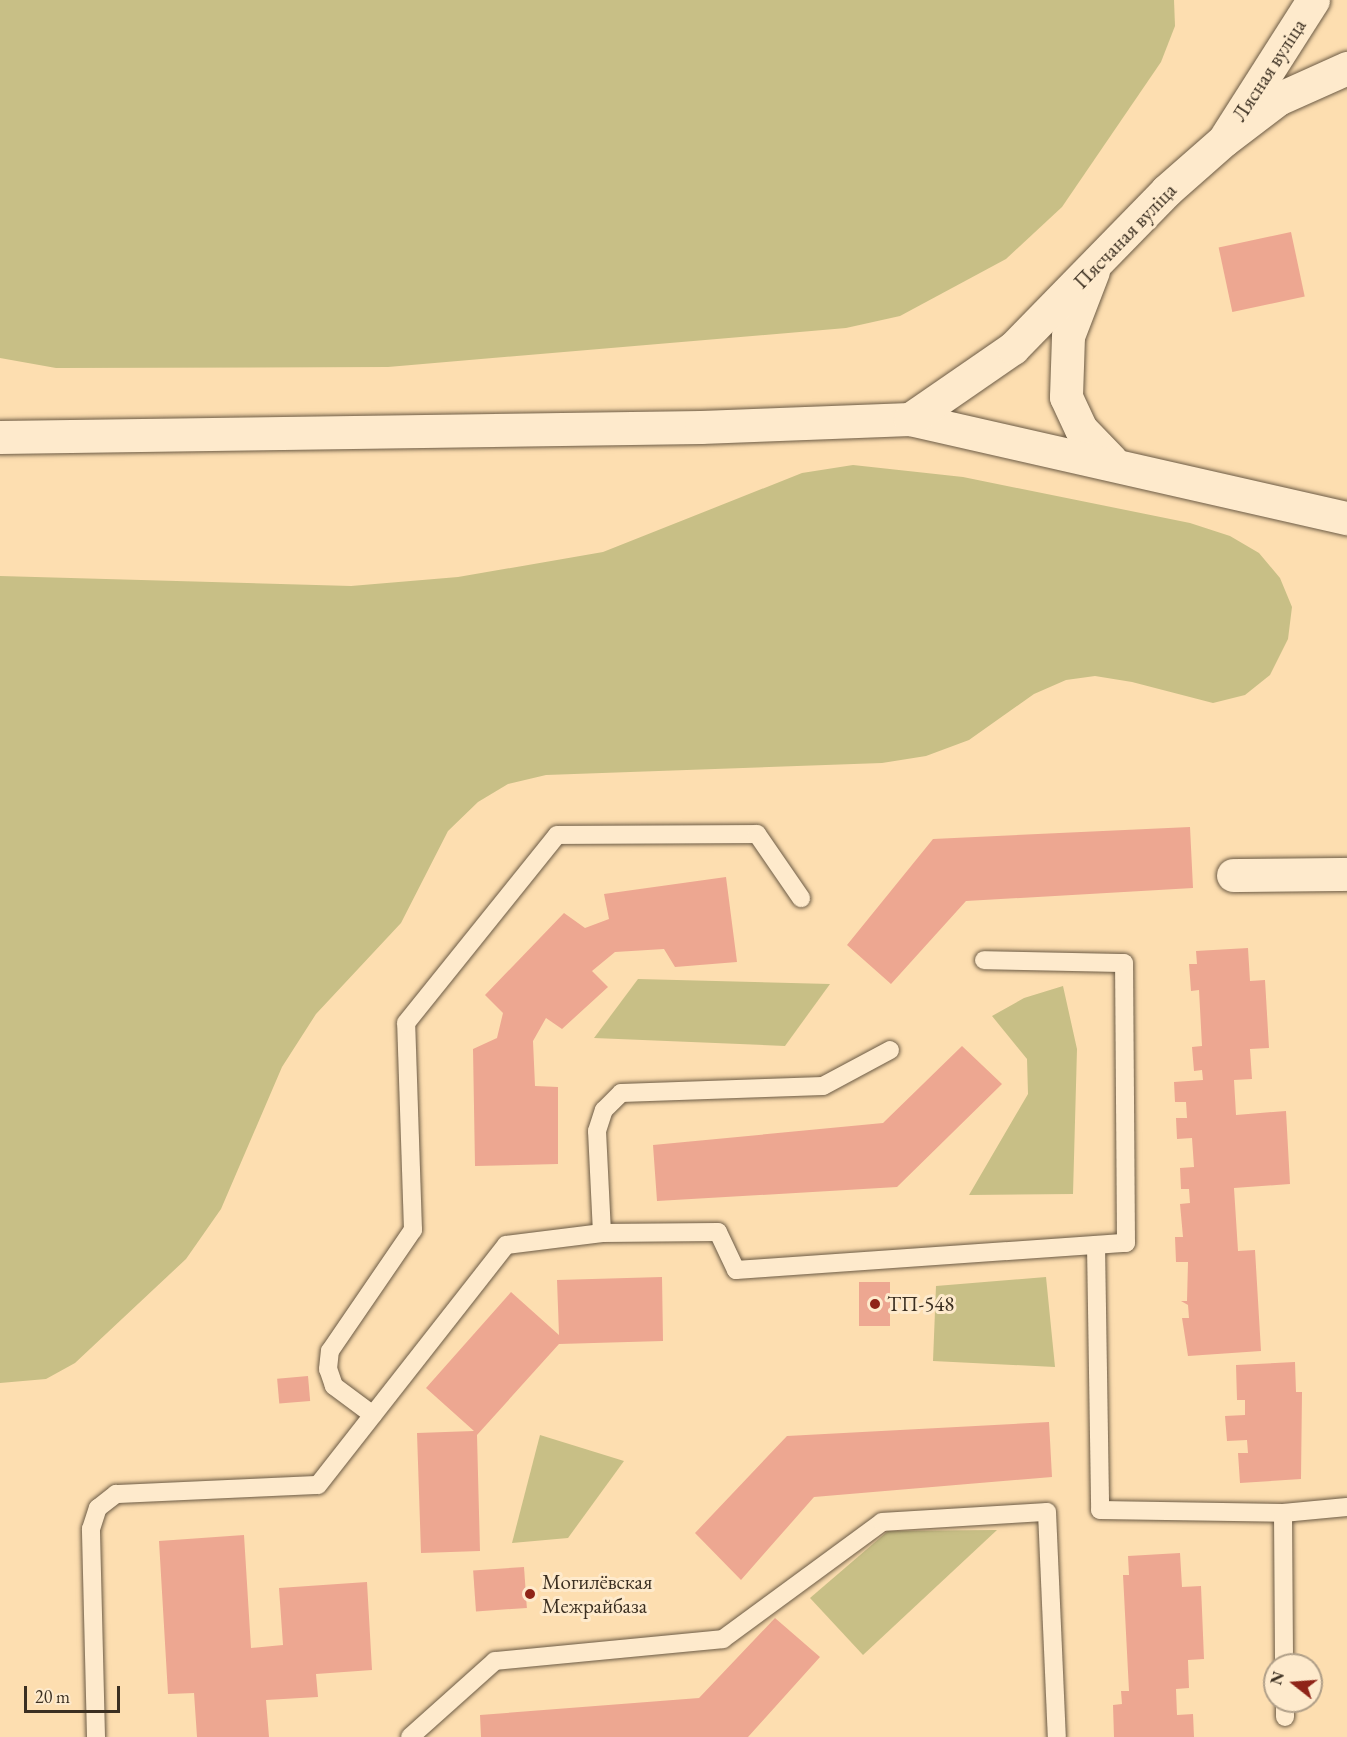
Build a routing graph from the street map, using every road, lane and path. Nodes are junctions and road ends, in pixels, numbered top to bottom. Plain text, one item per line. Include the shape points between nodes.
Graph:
1 (1313, 0) edge
2 (1347, 68) edge
3 (1224, 140) junction
4 (1092, 271) junction
5 (910, 419) junction
6 (0, 437) edge
7 (1111, 460) junction
8 (1347, 518) edge
9 (1347, 874) edge
10 (1233, 875) dead end
11 (801, 898) dead end
12 (984, 960) dead end
13 (890, 1050) dead end
14 (602, 1233) junction
15 (1096, 1245) junction
16 (373, 1415) junction
17 (1347, 1507) edge
18 (1283, 1513) junction
19 (1284, 1653) edge
20 (96, 1737) edge
21 (410, 1737) edge
22 (1057, 1737) edge

1 - 3 street, Лясная вуліца
2 - 3 street, Пясчаная вуліца via 1278,99
3 - 4 street, Пясчаная вуліца via 1166,191
4 - 5 street, Пясчаная вуліца via 1013,348
4 - 7 street via 1068,336 1066,397 1081,429
5 - 6 street via 701,427
5 - 7 street
7 - 8 street
9 - 10 street
11 - 16 lane via 757,834 557,835 406,1023 413,1230 330,1351 328,1369 334,1386
12 - 15 lane via 1124,963 1126,1243
13 - 14 lane via 823,1086 621,1093 603,1110 597,1131
14 - 15 lane via 718,1232 736,1270
14 - 16 lane via 506,1245
15 - 18 lane via 1100,1510
16 - 20 lane via 318,1485 116,1494 98,1508 91,1529
17 - 18 lane
18 - 19 lane
21 - 22 lane via 495,1661 723,1639 882,1522 1047,1512

